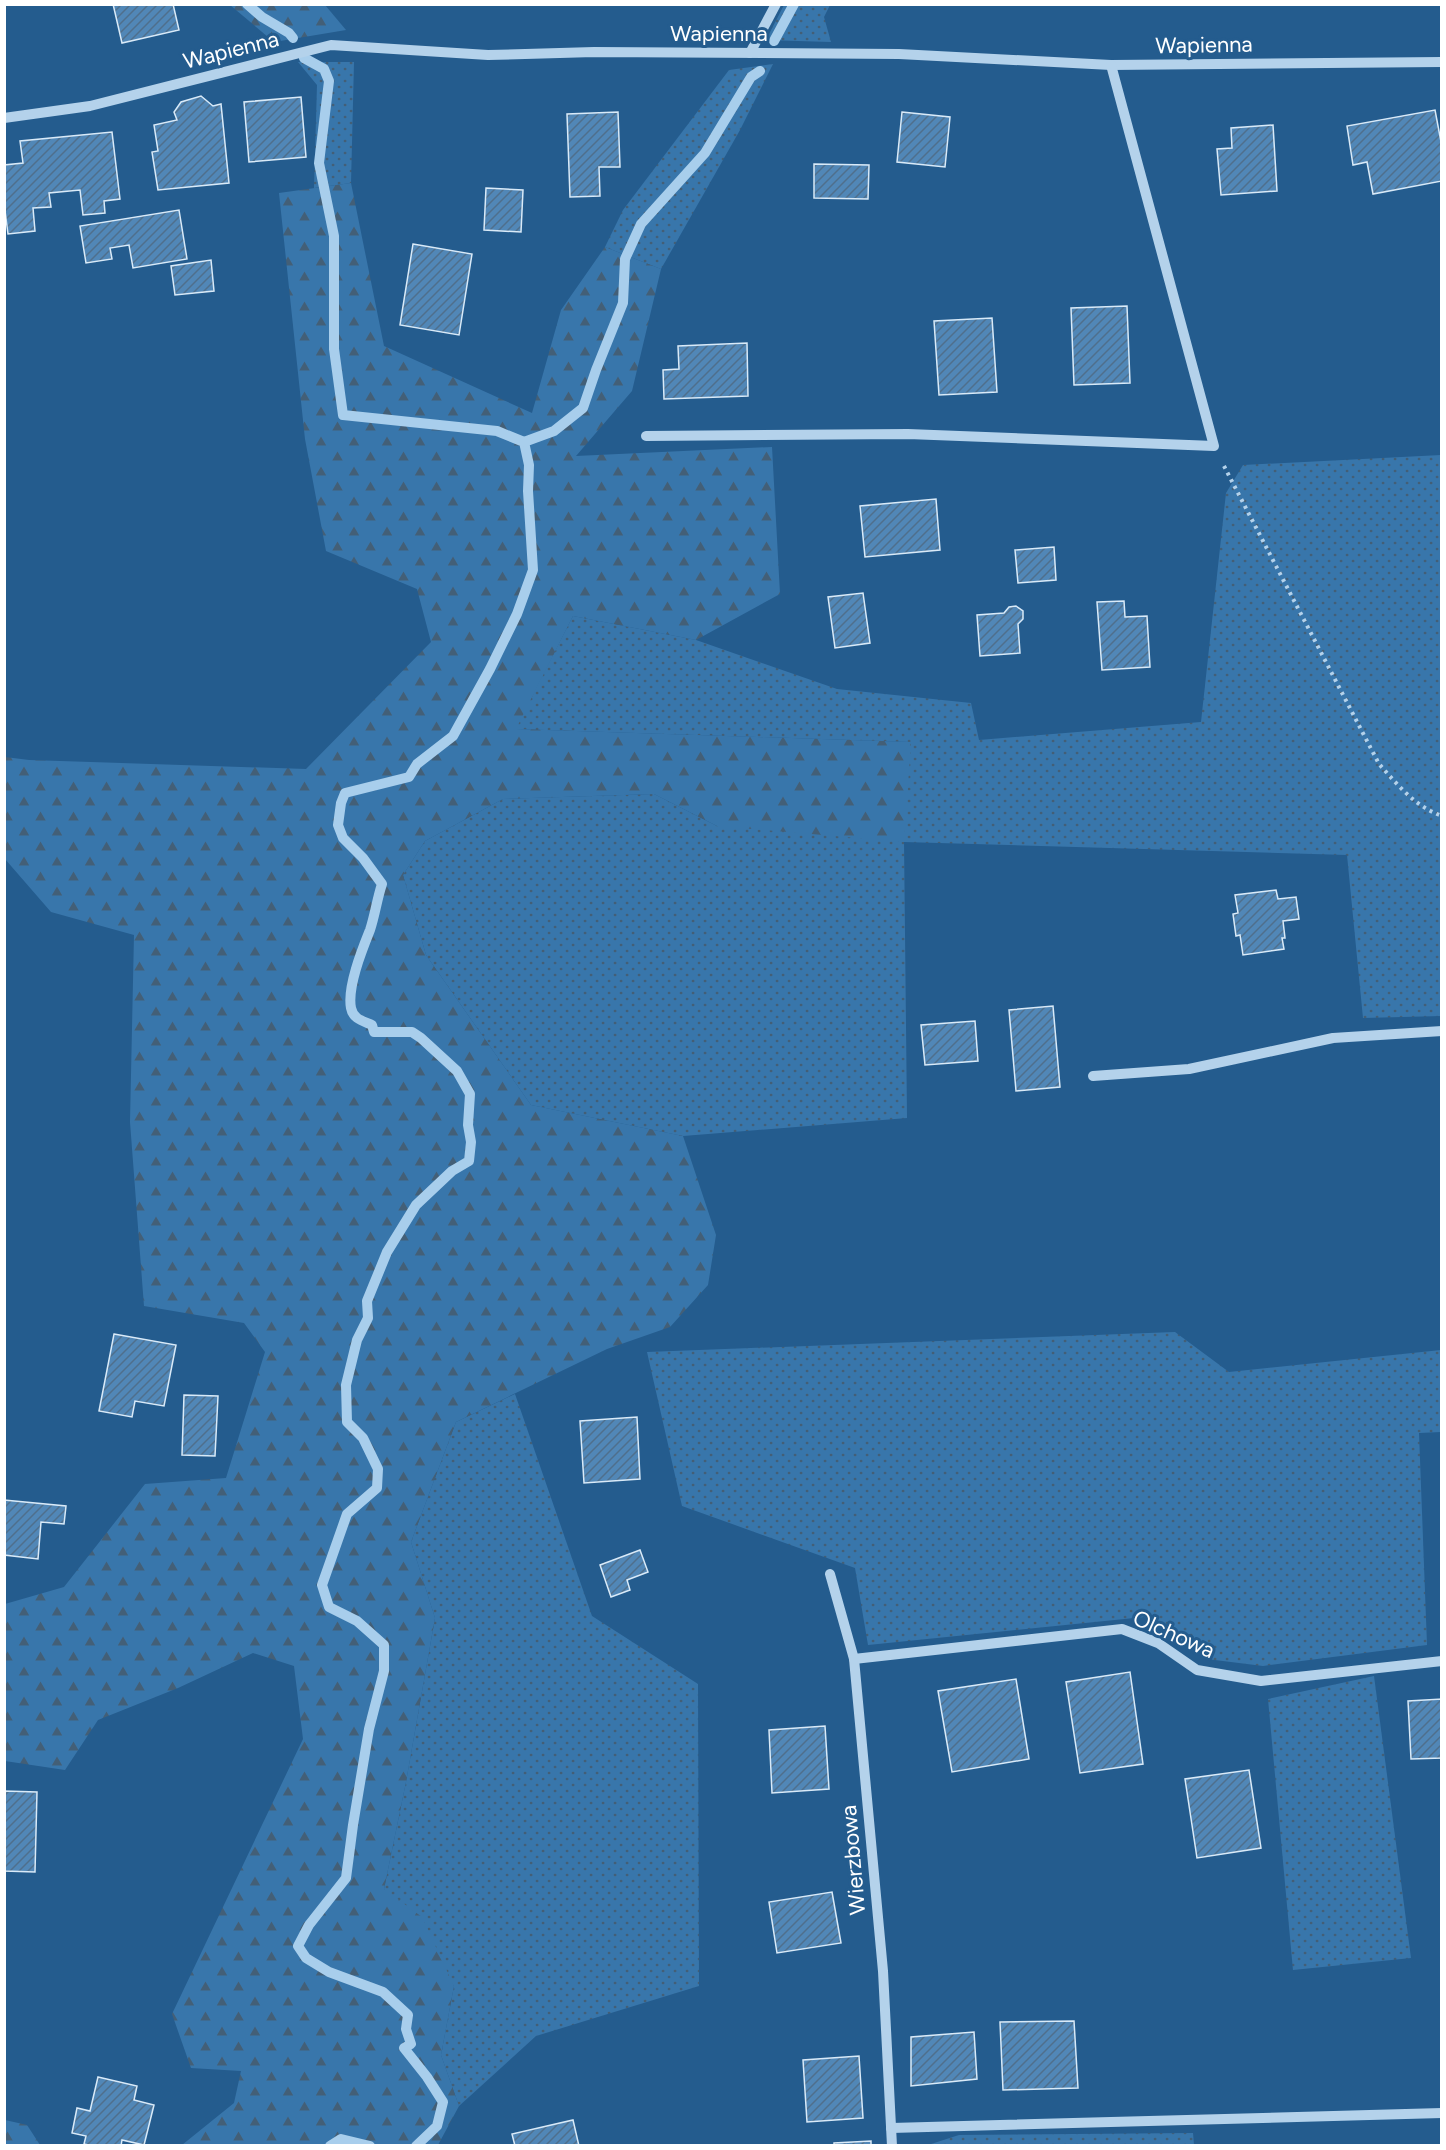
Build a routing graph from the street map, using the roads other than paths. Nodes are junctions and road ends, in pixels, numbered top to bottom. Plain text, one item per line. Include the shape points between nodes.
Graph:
1 (776, 4) edge
2 (750, 53) junction
3 (1442, 62) edge
4 (1111, 65) junction
5 (4, 118) edge
6 (646, 436) dead end
7 (1442, 1030) edge
8 (1093, 1077) dead end
9 (830, 1574) dead end
10 (854, 1659) junction
11 (1442, 1661) edge
12 (1442, 2113) edge
13 (891, 2127) junction
14 (892, 2145) edge

1 - 2 street
2 - 4 street, Wapienna via 899,54
2 - 5 street, Wapienna via 488,55 331,45 90,105
3 - 4 street, Wapienna
4 - 6 street via 1214,446 908,434
7 - 8 street via 1334,1038 1190,1069
9 - 10 street, Wierzbowa
10 - 11 street, Olchowa via 1122,1629 1158,1643 1197,1670 1261,1681
10 - 13 street, Wierzbowa via 883,1971
12 - 13 street
13 - 14 street, Wierzbowa

